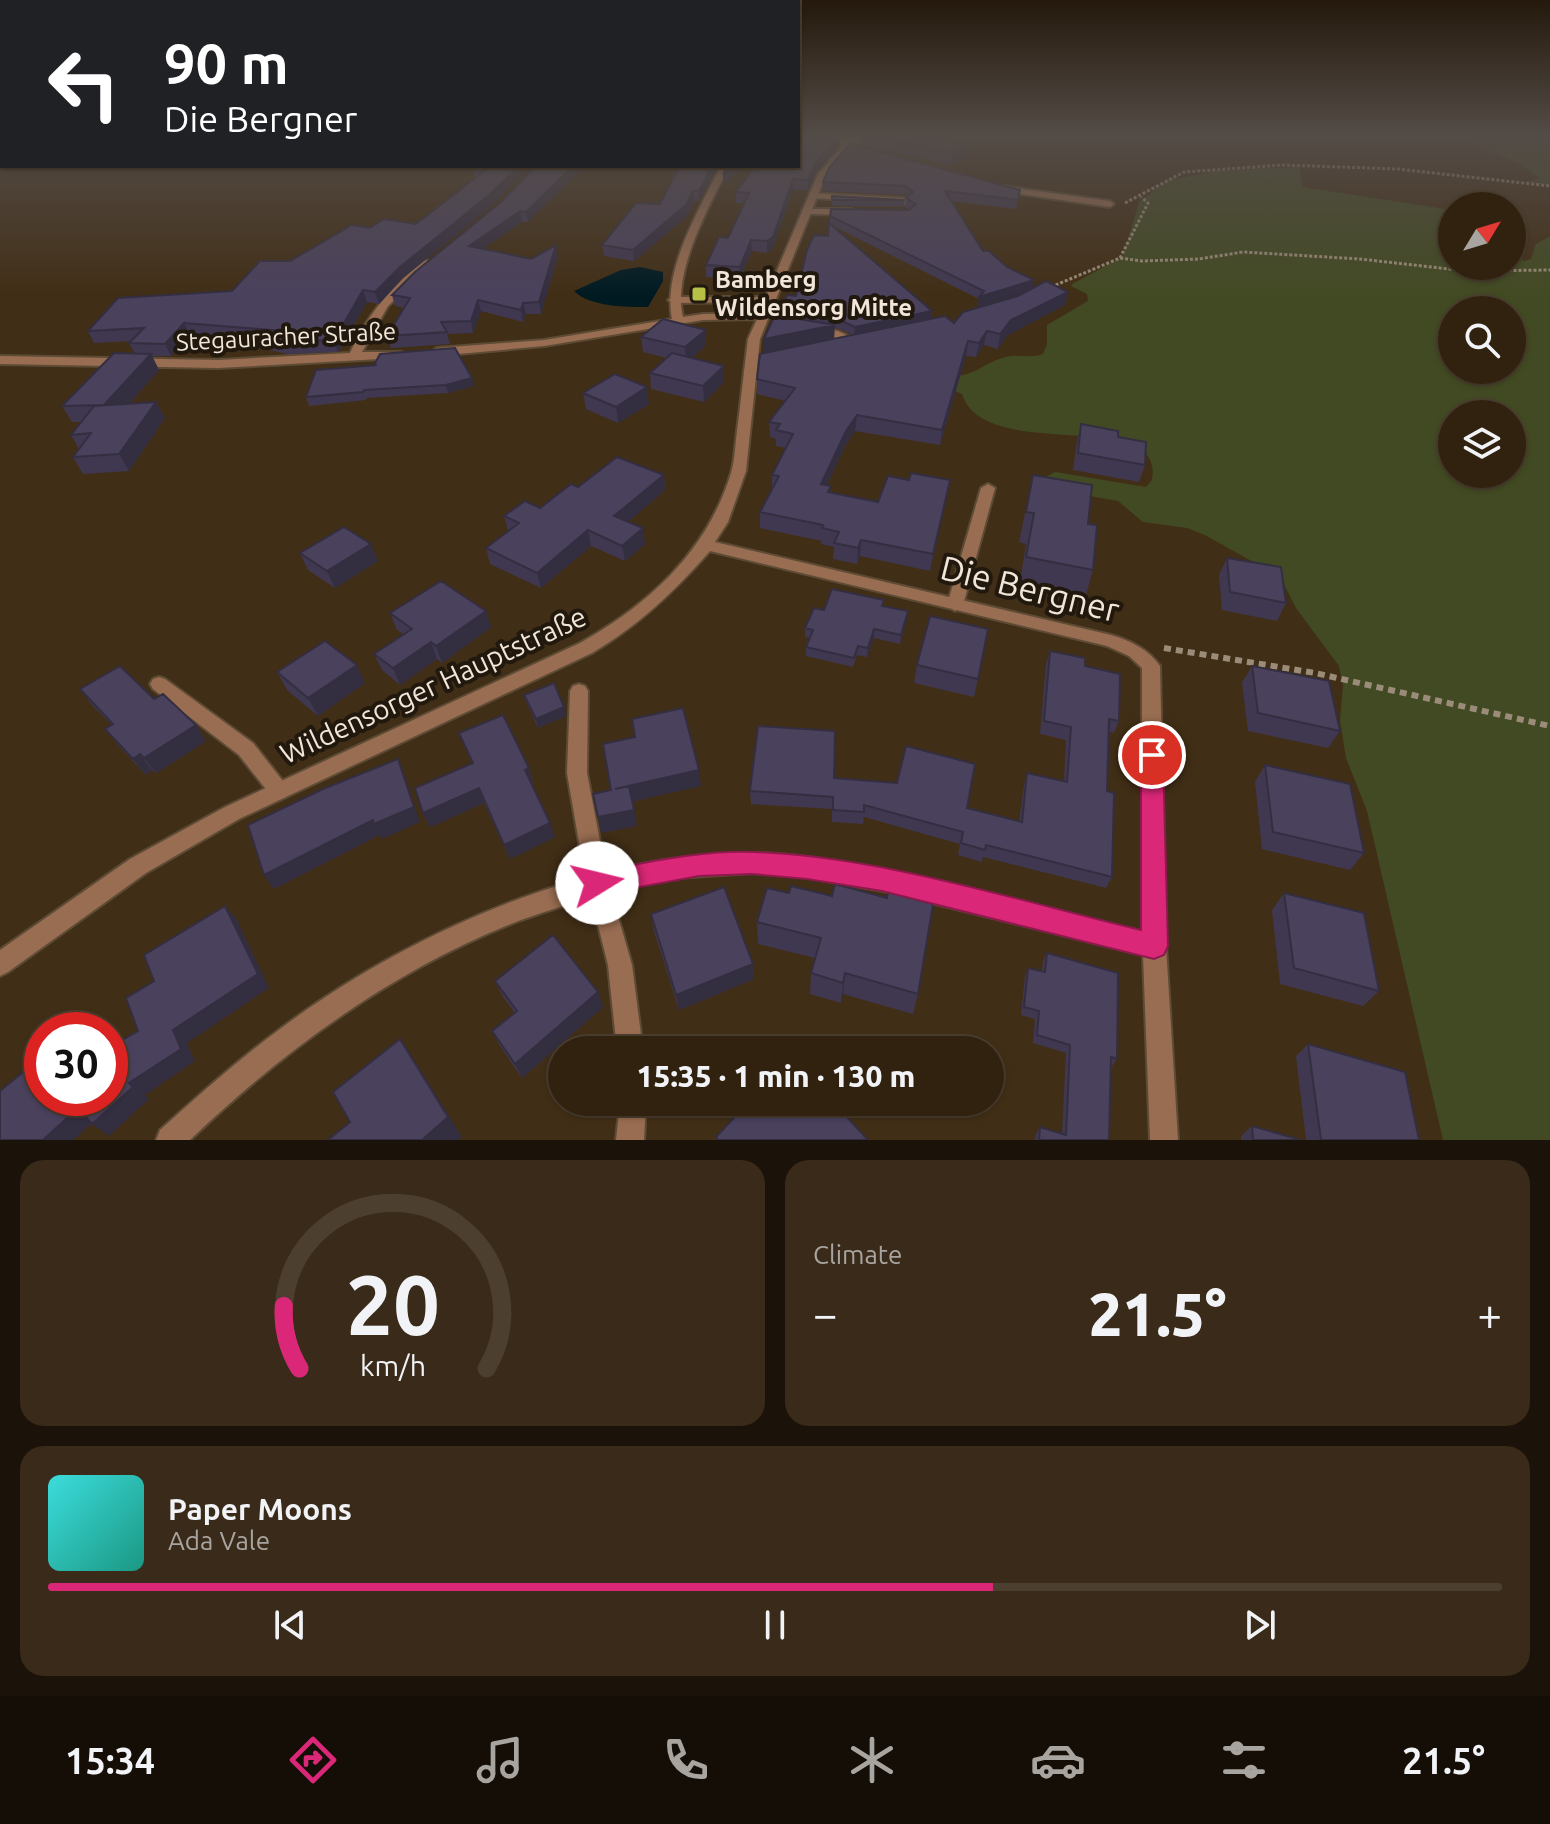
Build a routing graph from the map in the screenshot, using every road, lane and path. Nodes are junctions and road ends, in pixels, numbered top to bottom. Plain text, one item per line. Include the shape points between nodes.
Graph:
1 (715, 189) edge
2 (815, 189) edge
3 (1009, 189) edge
4 (1149, 189) edge
5 (813, 195) junction
6 (1141, 196) junction
7 (905, 201) edge
8 (1110, 204) joint
9 (806, 211) junction
10 (864, 212) edge
11 (443, 252) edge
12 (1120, 258) junction
13 (1550, 270) edge
14 (1047, 289) edge
15 (673, 300) junction
16 (766, 315) junction
17 (678, 320) junction
18 (795, 326) edge
19 (832, 345) edge
20 (430, 352) edge
21 (415, 353) edge
22 (354, 357) junction
23 (0, 360) edge
24 (988, 488) dead end
25 (706, 545) junction
26 (955, 605) junction
27 (1135, 651) junction
28 (159, 684) dead end
29 (579, 691) dead end
30 (1550, 726) edge
31 (279, 791) junction
32 (597, 883) junction
33 (1154, 946) junction
34 (0, 964) edge
35 (629, 1036) edge
36 (632, 1116) edge
37 (170, 1140) edge
38 (630, 1140) edge
39 (1164, 1140) edge

1 - 15 street
2 - 5 street, Wildensorger Hauptstraße
3 - 8 street
4 - 6 path
5 - 7 street
5 - 9 street, Wildensorger Hauptstraße
6 - 8 path
6 - 12 path via 1148,203
9 - 10 street
9 - 16 street, Wildensorger Hauptstraße
11 - 22 street via 394,291 374,315
12 - 13 path via 1165,261 1282,253 1467,271
12 - 14 path
15 - 16 street
15 - 17 street
16 - 17 street, Stegauracher Straße
16 - 25 street, Wildensorger Hauptstraße via 739,471
17 - 20 street, Stegauracher Straße via 544,343
18 - 19 street via 859,340
21 - 22 street, Stegauracher Straße
22 - 23 street, Stegauracher Straße via 218,364
24 - 26 street
25 - 26 street, Die Bergner
25 - 31 street, Wildensorger Hauptstraße via 650,605 586,648
26 - 27 street, Die Bergner
27 - 30 path via 1164,648 1315,673
27 - 33 street, Die Bergner via 1151,666
28 - 31 street via 246,749
29 - 32 street via 577,773
31 - 34 street, Wildensorger Hauptstraße via 138,866
32 - 33 street via 699,865 807,867
32 - 35 street via 613,923
32 - 37 street via 515,911 420,955 292,1033
33 - 39 street, Die Bergner
36 - 38 street

